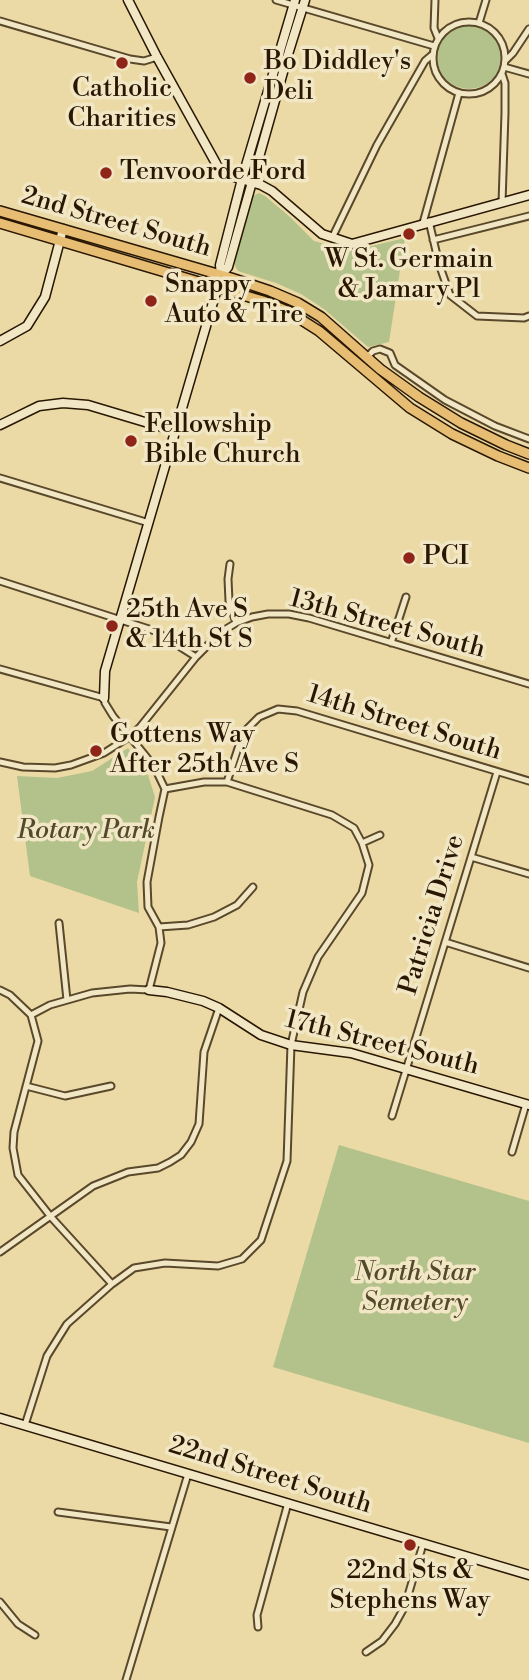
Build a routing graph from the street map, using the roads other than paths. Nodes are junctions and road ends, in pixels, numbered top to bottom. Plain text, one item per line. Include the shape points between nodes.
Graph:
1 (128, 0) edge
2 (276, 0) edge
3 (435, 0) edge
4 (486, 0) edge
5 (299, 3) edge
6 (0, 21) edge
7 (479, 23) junction
8 (529, 29) edge
9 (438, 38) junction
10 (434, 46) junction
11 (432, 55) junction
12 (157, 57) junction
13 (505, 64) junction
14 (502, 74) junction
15 (529, 74) edge
16 (459, 93) junction
17 (242, 179) junction
18 (252, 182) junction
19 (529, 195) edge
20 (502, 202) junction
21 (0, 211) edge
22 (529, 216) edge
23 (426, 222) junction
24 (0, 223) edge
25 (63, 229) junction
26 (332, 238) junction
27 (433, 240) junction
28 (60, 241) junction
29 (221, 275) junction
30 (218, 287) junction
31 (529, 316) edge
32 (0, 341) edge
33 (366, 357) junction
34 (0, 425) edge
35 (175, 431) junction
36 (529, 439) edge
37 (529, 454) edge
38 (529, 468) edge
39 (0, 478) edge
40 (149, 523) junction
41 (230, 564) dead end
42 (0, 581) edge
43 (406, 597) dead end
44 (121, 620) junction
45 (236, 623) junction
46 (391, 643) junction
47 (196, 657) junction
48 (0, 669) edge
49 (529, 684) edge
50 (104, 698) junction
51 (129, 737) junction
52 (0, 762) edge
53 (497, 772) junction
54 (529, 781) edge
55 (227, 782) junction
56 (165, 789) junction
57 (380, 835) dead end
58 (362, 843) junction
59 (471, 857) junction
60 (529, 874) edge
61 (253, 887) dead end
62 (59, 923) dead end
63 (159, 928) junction
64 (445, 943) junction
65 (529, 968) edge
66 (0, 990) edge
67 (149, 990) junction
68 (67, 1000) junction
69 (219, 1008) junction
70 (31, 1015) junction
71 (291, 1045) junction
72 (407, 1069) junction
73 (26, 1086) junction
74 (111, 1086) dead end
75 (528, 1105) edge
76 (392, 1116) dead end
77 (512, 1152) dead end
78 (51, 1217) junction
79 (0, 1252) edge
80 (112, 1284) junction
81 (0, 1418) edge
82 (25, 1425) junction
83 (188, 1474) junction
84 (288, 1503) junction
85 (58, 1512) dead end
86 (171, 1527) junction
87 (423, 1544) junction
88 (529, 1575) edge
89 (0, 1602) edge
90 (258, 1627) dead end
91 (35, 1635) dead end
92 (366, 1652) dead end
93 (126, 1680) edge

1 - 12 street
2 - 5 street
3 - 9 street
4 - 7 street
5 - 10 street
5 - 17 street
5 - 18 street
6 - 12 street via 130,59
7 - 9 street via 456,23
7 - 13 street via 499,37
8 - 13 street
9 - 10 street
10 - 11 street
11 - 16 street via 439,79
11 - 26 street via 377,145
12 - 17 street via 218,167
13 - 14 street
13 - 15 street
14 - 16 street via 484,91
14 - 20 street
16 - 23 street
17 - 18 street
17 - 29 street
18 - 26 street via 272,191 313,228
18 - 29 street via 228,267
19 - 20 street
20 - 23 street
21 - 25 main road, 2nd Street South
22 - 27 street
23 - 26 street via 352,244
23 - 27 street
24 - 28 main road, 2nd Street South
25 - 28 street
25 - 29 main road, 2nd Street South
27 - 31 street via 450,295 477,316
28 - 30 main road, 2nd Street South
28 - 32 street via 45,297 27,326
29 - 30 street
29 - 33 main road, 2nd Street South via 298,303
30 - 35 street
30 - 38 main road, 2nd Street South via 289,312 319,331 410,408 455,435
33 - 36 street via 380,349 390,353 395,365 445,400
33 - 37 main road, 2nd Street South via 461,424
34 - 35 street via 40,405 63,403 88,405
35 - 40 street
39 - 40 street
40 - 44 street
41 - 45 street via 229,601
42 - 44 street
43 - 46 street
44 - 47 street via 155,631
44 - 50 street via 105,671
45 - 46 street, 13th Street South via 260,615 289,614
45 - 47 street
46 - 49 street, 13th Street South
47 - 51 street
48 - 50 street
50 - 51 street
51 - 52 street via 91,759 63,766 23,767
51 - 56 street via 154,766
53 - 54 street, 14th Street South
53 - 55 street, 14th Street South via 297,710 278,709 259,717 243,733
53 - 59 street, Patricia Drive
55 - 56 street
55 - 58 street via 332,815 354,828
56 - 63 street via 147,882 148,907
57 - 58 street
58 - 71 street via 369,865 362,893 318,957 303,992
59 - 60 street
59 - 64 street, Patricia Drive
61 - 63 street via 237,905 214,916
62 - 68 street
63 - 67 street via 161,943
64 - 65 street
64 - 72 street, Patricia Drive
66 - 70 street
67 - 68 street via 111,990
67 - 69 street, 17th Street South
68 - 70 street
69 - 71 street, 17th Street South via 261,1035
69 - 78 street via 204,1052 199,1124 191,1142 170,1162 93,1186
70 - 73 street via 38,1041
71 - 72 street, 17th Street South via 351,1053
71 - 80 street via 287,1161 261,1240 242,1259 218,1266 165,1263 134,1268
72 - 75 street, 17th Street South
72 - 76 street, Patricia Drive
73 - 74 street via 65,1096
73 - 78 street via 14,1132 18,1175
75 - 77 street
78 - 79 street
78 - 80 street
80 - 82 street via 68,1324 47,1356
81 - 82 street, 22nd Street South
82 - 83 street, 22nd Street South
83 - 84 street, 22nd Street South
83 - 86 street
84 - 87 street, 22nd Street South
84 - 90 street via 257,1615
85 - 86 street
86 - 93 street
87 - 88 street, 22nd Street South
87 - 92 street via 405,1606 382,1641
89 - 91 street via 18,1624

